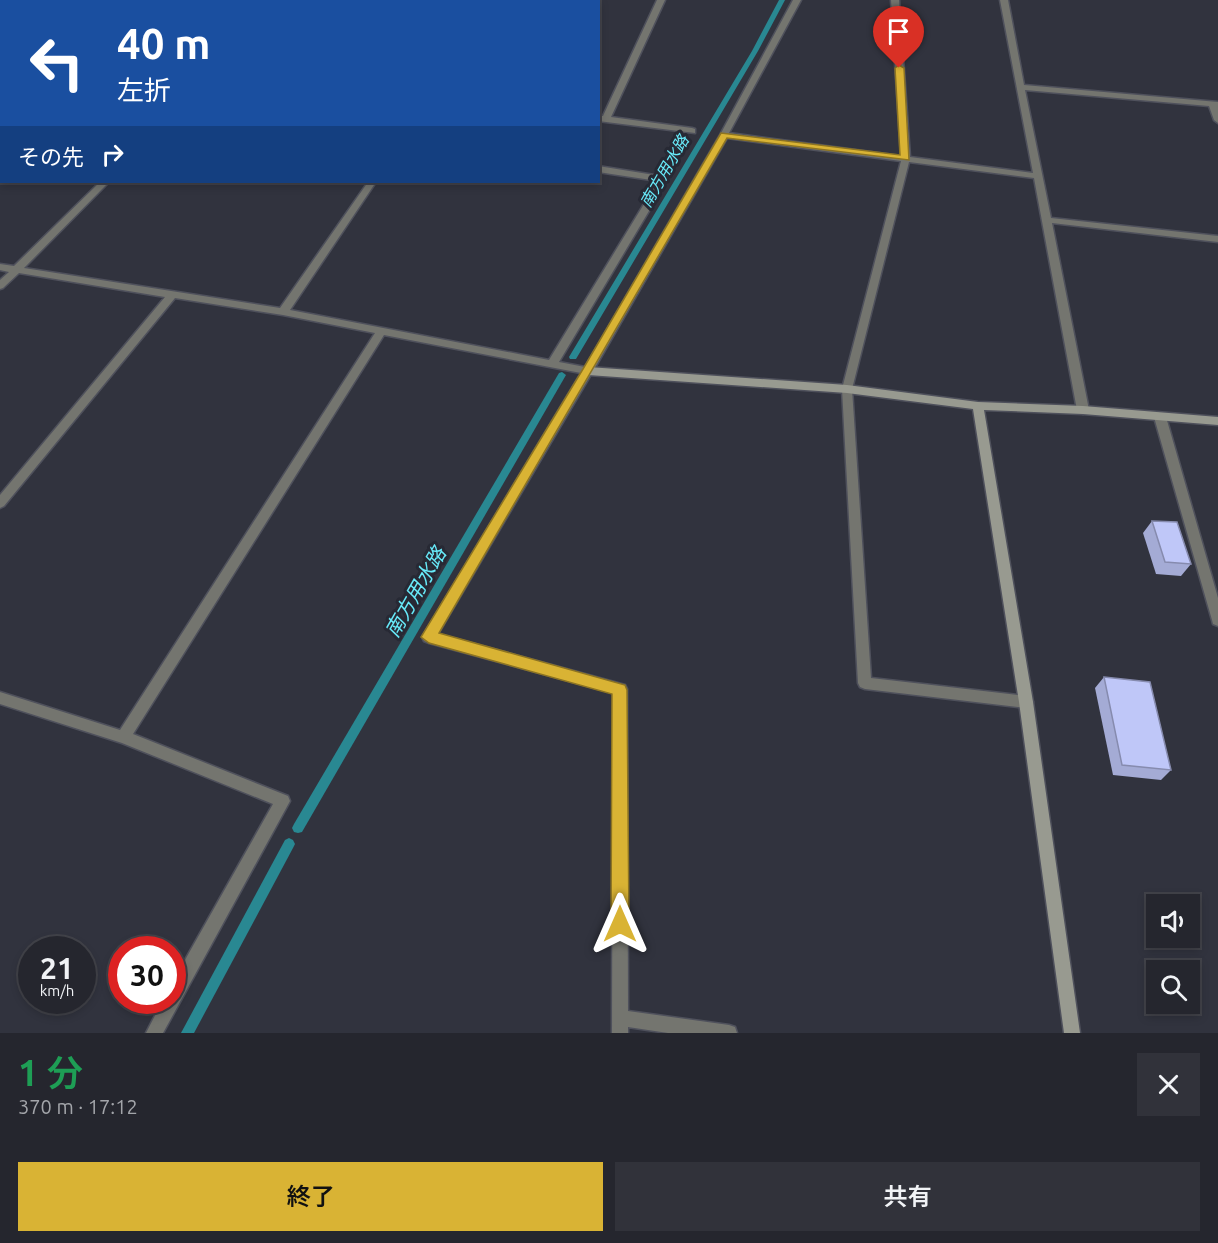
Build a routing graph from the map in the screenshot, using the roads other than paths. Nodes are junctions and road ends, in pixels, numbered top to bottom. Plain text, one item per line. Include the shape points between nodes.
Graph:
1 (660, 0) edge
2 (796, 0) edge
3 (895, 0) edge
4 (1004, 0) edge
5 (1021, 87) junction
6 (1215, 103) edge
7 (602, 118) edge
8 (1218, 120) edge
9 (692, 131) dead end
10 (724, 135) junction
11 (906, 158) junction
12 (600, 169) edge
13 (1038, 176) junction
14 (104, 183) edge
15 (371, 183) edge
16 (1047, 220) junction
17 (1218, 239) edge
18 (0, 267) edge
19 (17, 270) junction
20 (0, 286) edge
21 (171, 296) junction
22 (283, 312) junction
23 (382, 330) junction
24 (552, 364) junction
25 (588, 371) junction
26 (847, 389) junction
27 (978, 406) junction
28 (1083, 410) junction
29 (1160, 417) junction
30 (1218, 421) edge
31 (0, 503) edge
32 (1215, 600) edge
33 (1218, 620) edge
34 (0, 698) edge
35 (1026, 702) junction
36 (123, 737) junction
37 (186, 975) edge
38 (164, 1014) edge
39 (620, 1026) edge
40 (154, 1033) edge
41 (729, 1033) edge
42 (1072, 1033) edge

1 - 7 street
2 - 10 street
3 - 11 street
4 - 5 street
5 - 6 street
5 - 13 street
6 - 8 street
7 - 9 street
10 - 11 street
10 - 25 street
11 - 13 street
11 - 26 street
12 - 24 street via 664,179
13 - 16 street
14 - 19 street
15 - 22 street
16 - 17 street
16 - 28 street
18 - 19 street
19 - 20 street
19 - 21 street
21 - 22 street
21 - 31 street
22 - 23 street
23 - 24 street
23 - 36 street
24 - 25 street
25 - 26 street
25 - 39 street via 429,637 620,690
26 - 27 street
26 - 35 street via 866,683
27 - 28 street
27 - 35 street
28 - 29 street
29 - 30 street
29 - 32 street
32 - 33 street
34 - 36 street
35 - 42 street
36 - 37 street via 284,801
38 - 40 street
39 - 41 street

